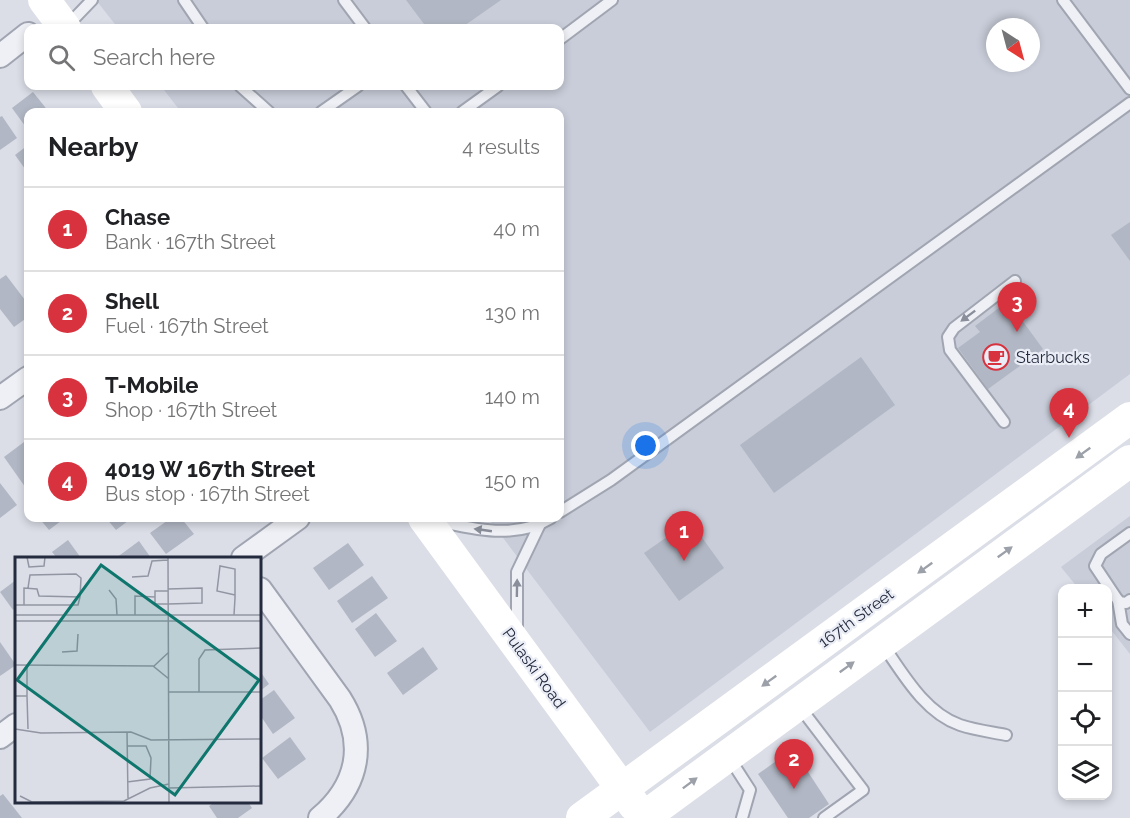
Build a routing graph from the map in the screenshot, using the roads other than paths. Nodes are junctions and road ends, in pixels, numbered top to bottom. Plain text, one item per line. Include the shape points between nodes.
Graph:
1 (92, 0) edge
2 (184, 0) edge
3 (344, 0) edge
4 (612, 0) edge
5 (1063, 0) edge
6 (52, 19) edge
7 (199, 24) edge
8 (362, 24) edge
9 (564, 36) edge
10 (24, 37) edge
11 (0, 56) edge
12 (109, 90) edge
13 (244, 90) edge
14 (352, 90) edge
15 (409, 90) edge
16 (492, 90) edge
17 (1130, 90) edge
18 (1130, 103) edge
19 (123, 108) edge
20 (265, 108) edge
21 (327, 108) edge
22 (423, 108) edge
23 (468, 108) edge
24 (1015, 281) dead end
25 (24, 381) edge
26 (0, 398) edge
27 (1130, 418) edge
28 (1004, 422) dead end
29 (1130, 461) edge
30 (564, 509) edge
31 (292, 522) edge
32 (427, 522) edge
33 (442, 522) edge
34 (544, 522) edge
35 (540, 524) junction
36 (1130, 533) edge
37 (244, 557) edge
38 (261, 590) edge
39 (1118, 600) junction
40 (1130, 600) edge
41 (1130, 634) edge
42 (882, 642) junction
43 (518, 646) junction
44 (797, 704) junction
45 (15, 725) edge
46 (1006, 735) dead end
47 (0, 737) edge
48 (727, 756) junction
49 (622, 789) junction
50 (320, 818) edge
51 (582, 818) edge
52 (643, 818) edge
53 (742, 818) edge
54 (824, 818) edge

1 - 6 lane
2 - 7 lane
3 - 8 lane
4 - 9 lane
5 - 17 lane
10 - 11 street
12 - 19 main road
13 - 20 lane
14 - 21 lane
15 - 22 lane
16 - 23 lane
18 - 30 lane via 611,480
24 -> 28 lane via 954,327 948,337 950,350
25 - 26 street
27 -> 49 main road, 167th Street
42 -> 29 main road
31 - 37 street
32 - 43 main road, Pulaski Road
35 -> 33 lane via 487,532
34 - 35 lane
43 -> 35 lane via 517,572
36 - 39 lane via 1101,554 1095,566
38 - 50 street via 340,699 354,730 357,745 351,777 341,796
39 - 40 lane
39 - 41 lane via 1122,624
44 -> 42 main road
42 - 46 lane via 917,694 944,715 958,724
43 - 49 main road, Pulaski Road
44 - 48 main road
44 - 54 lane via 863,790
45 - 47 street
52 -> 48 main road
48 - 53 lane via 750,790
49 - 51 main road, 167th Street
49 - 52 main road, Pulaski Road

